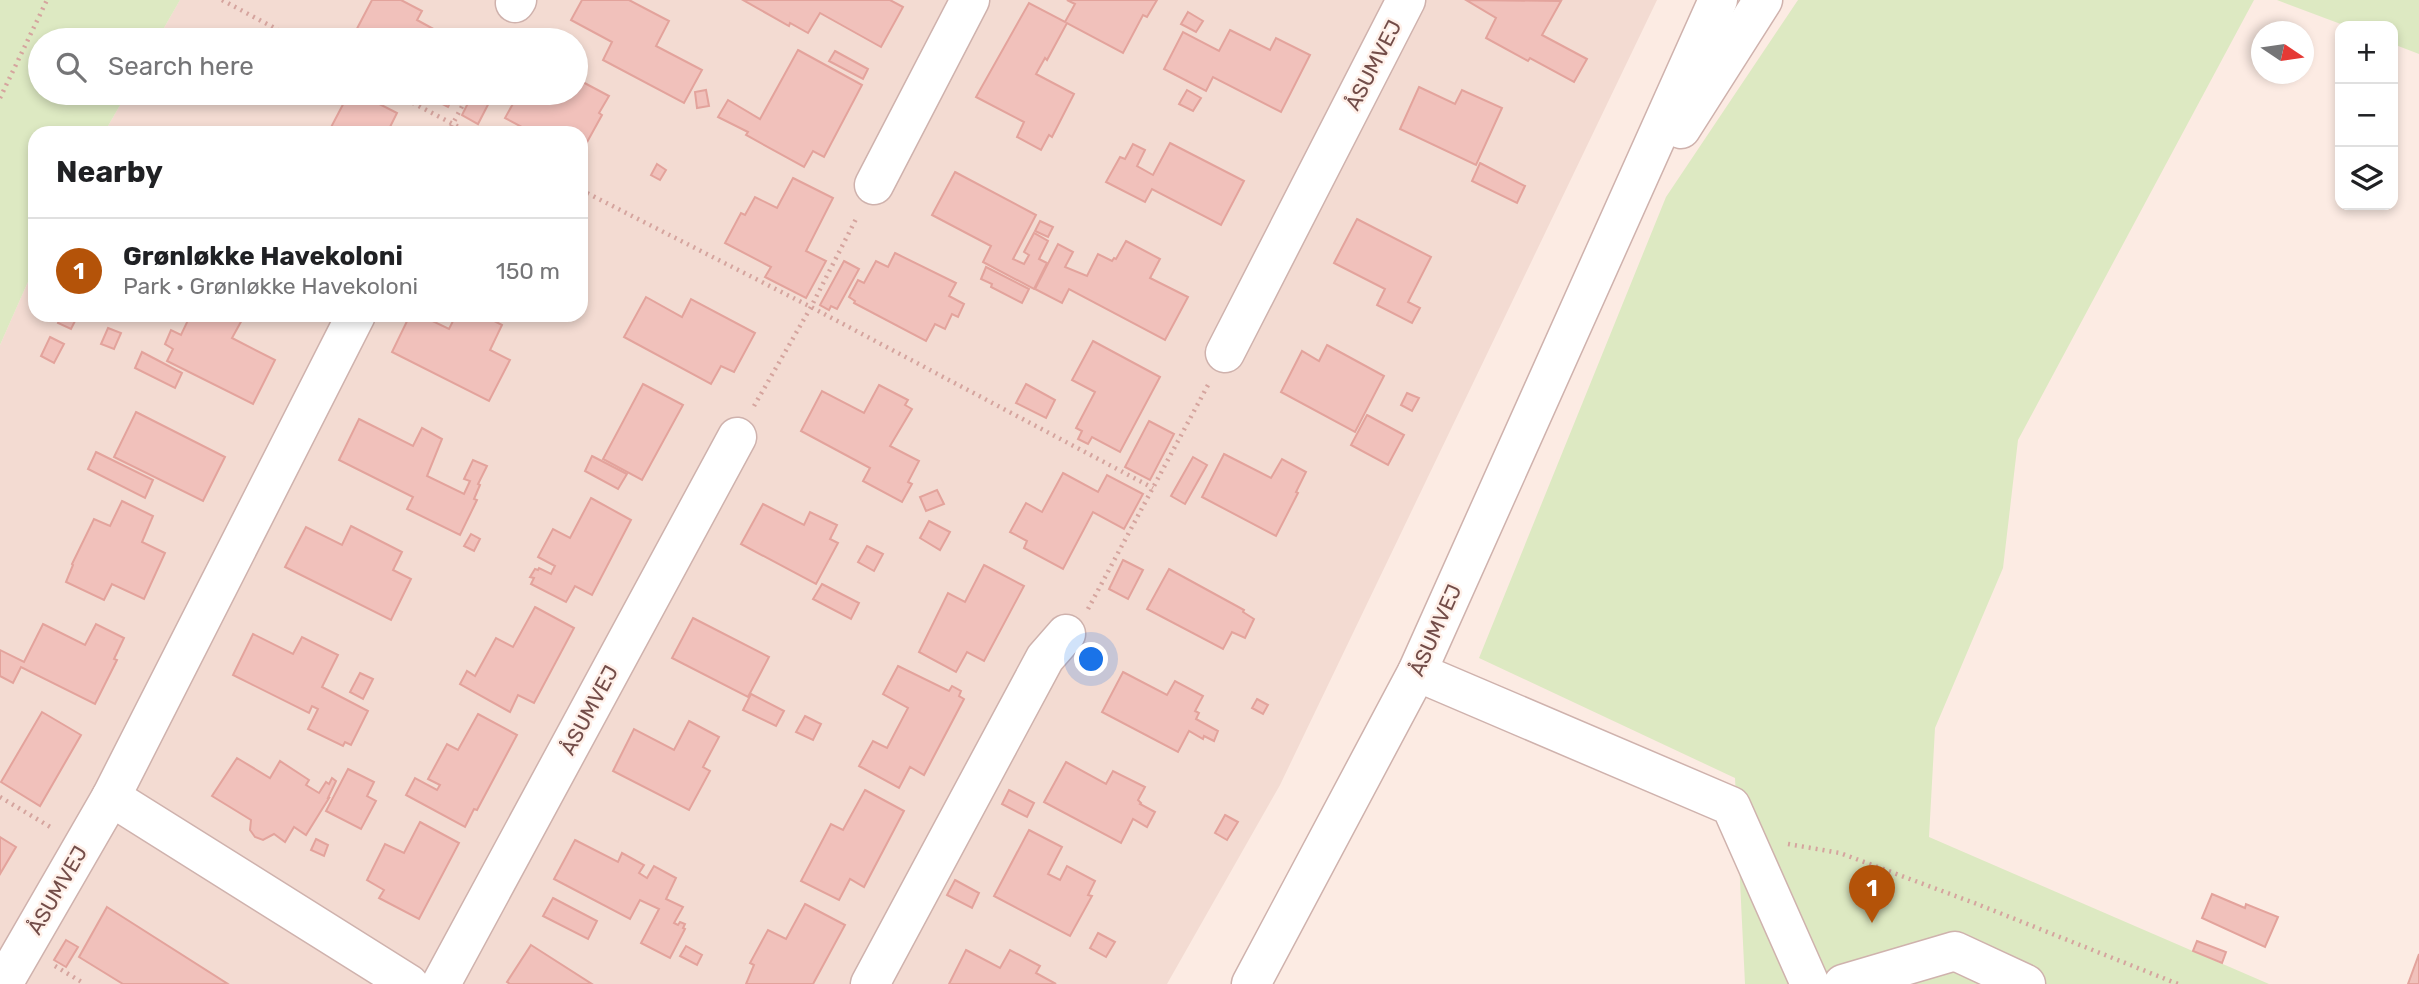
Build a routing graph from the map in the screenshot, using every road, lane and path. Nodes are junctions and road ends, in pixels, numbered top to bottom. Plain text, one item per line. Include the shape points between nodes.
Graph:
1 (47, 0) edge
2 (222, 0) edge
3 (971, 0) edge
4 (1406, 0) edge
5 (1718, 0) edge
6 (1763, 0) edge
7 (34, 28) edge
8 (274, 28) edge
9 (28, 40) edge
10 (0, 98) edge
11 (417, 105) edge
12 (463, 105) edge
13 (453, 124) junction
14 (457, 126) edge
15 (874, 185) joint
16 (588, 194) edge
17 (1598, 265) junction
18 (811, 307) junction
19 (352, 322) edge
20 (1225, 353) joint
21 (737, 437) joint
22 (1153, 488) junction
23 (1066, 634) joint
24 (1416, 672) junction
25 (0, 797) edge
26 (111, 797) junction
27 (1746, 836) junction
28 (83, 846) junction
29 (3, 984) edge
30 (409, 984) edge
31 (440, 984) edge
32 (870, 984) edge
33 (1251, 984) edge
34 (1810, 984) edge
35 (1843, 984) edge
36 (2026, 984) edge
37 (2178, 984) edge

1 - 7 path
2 - 8 path
3 - 15 street
4 - 20 street, ÅSUMVEJ
5 - 17 street, ÅSUMVEJ
6 - 17 street, ÅSUMVEJ
9 - 10 path
11 - 13 path
12 - 13 path
13 - 14 path
15 - 18 path
16 - 18 path
17 - 24 street, ÅSUMVEJ
18 - 21 path
18 - 22 path
19 - 26 street, ÅSUMVEJ
20 - 22 path
21 - 31 street, ÅSUMVEJ
22 - 23 path via 1091,605
23 - 32 street via 1045,658
24 - 27 street via 1731,806
24 - 33 street, ÅSUMVEJ
25 - 28 path
26 - 28 street, ÅSUMVEJ
26 - 30 street
27 - 34 street
27 - 37 path via 1840,853
28 - 29 street, ÅSUMVEJ
35 - 36 street via 1955,951

